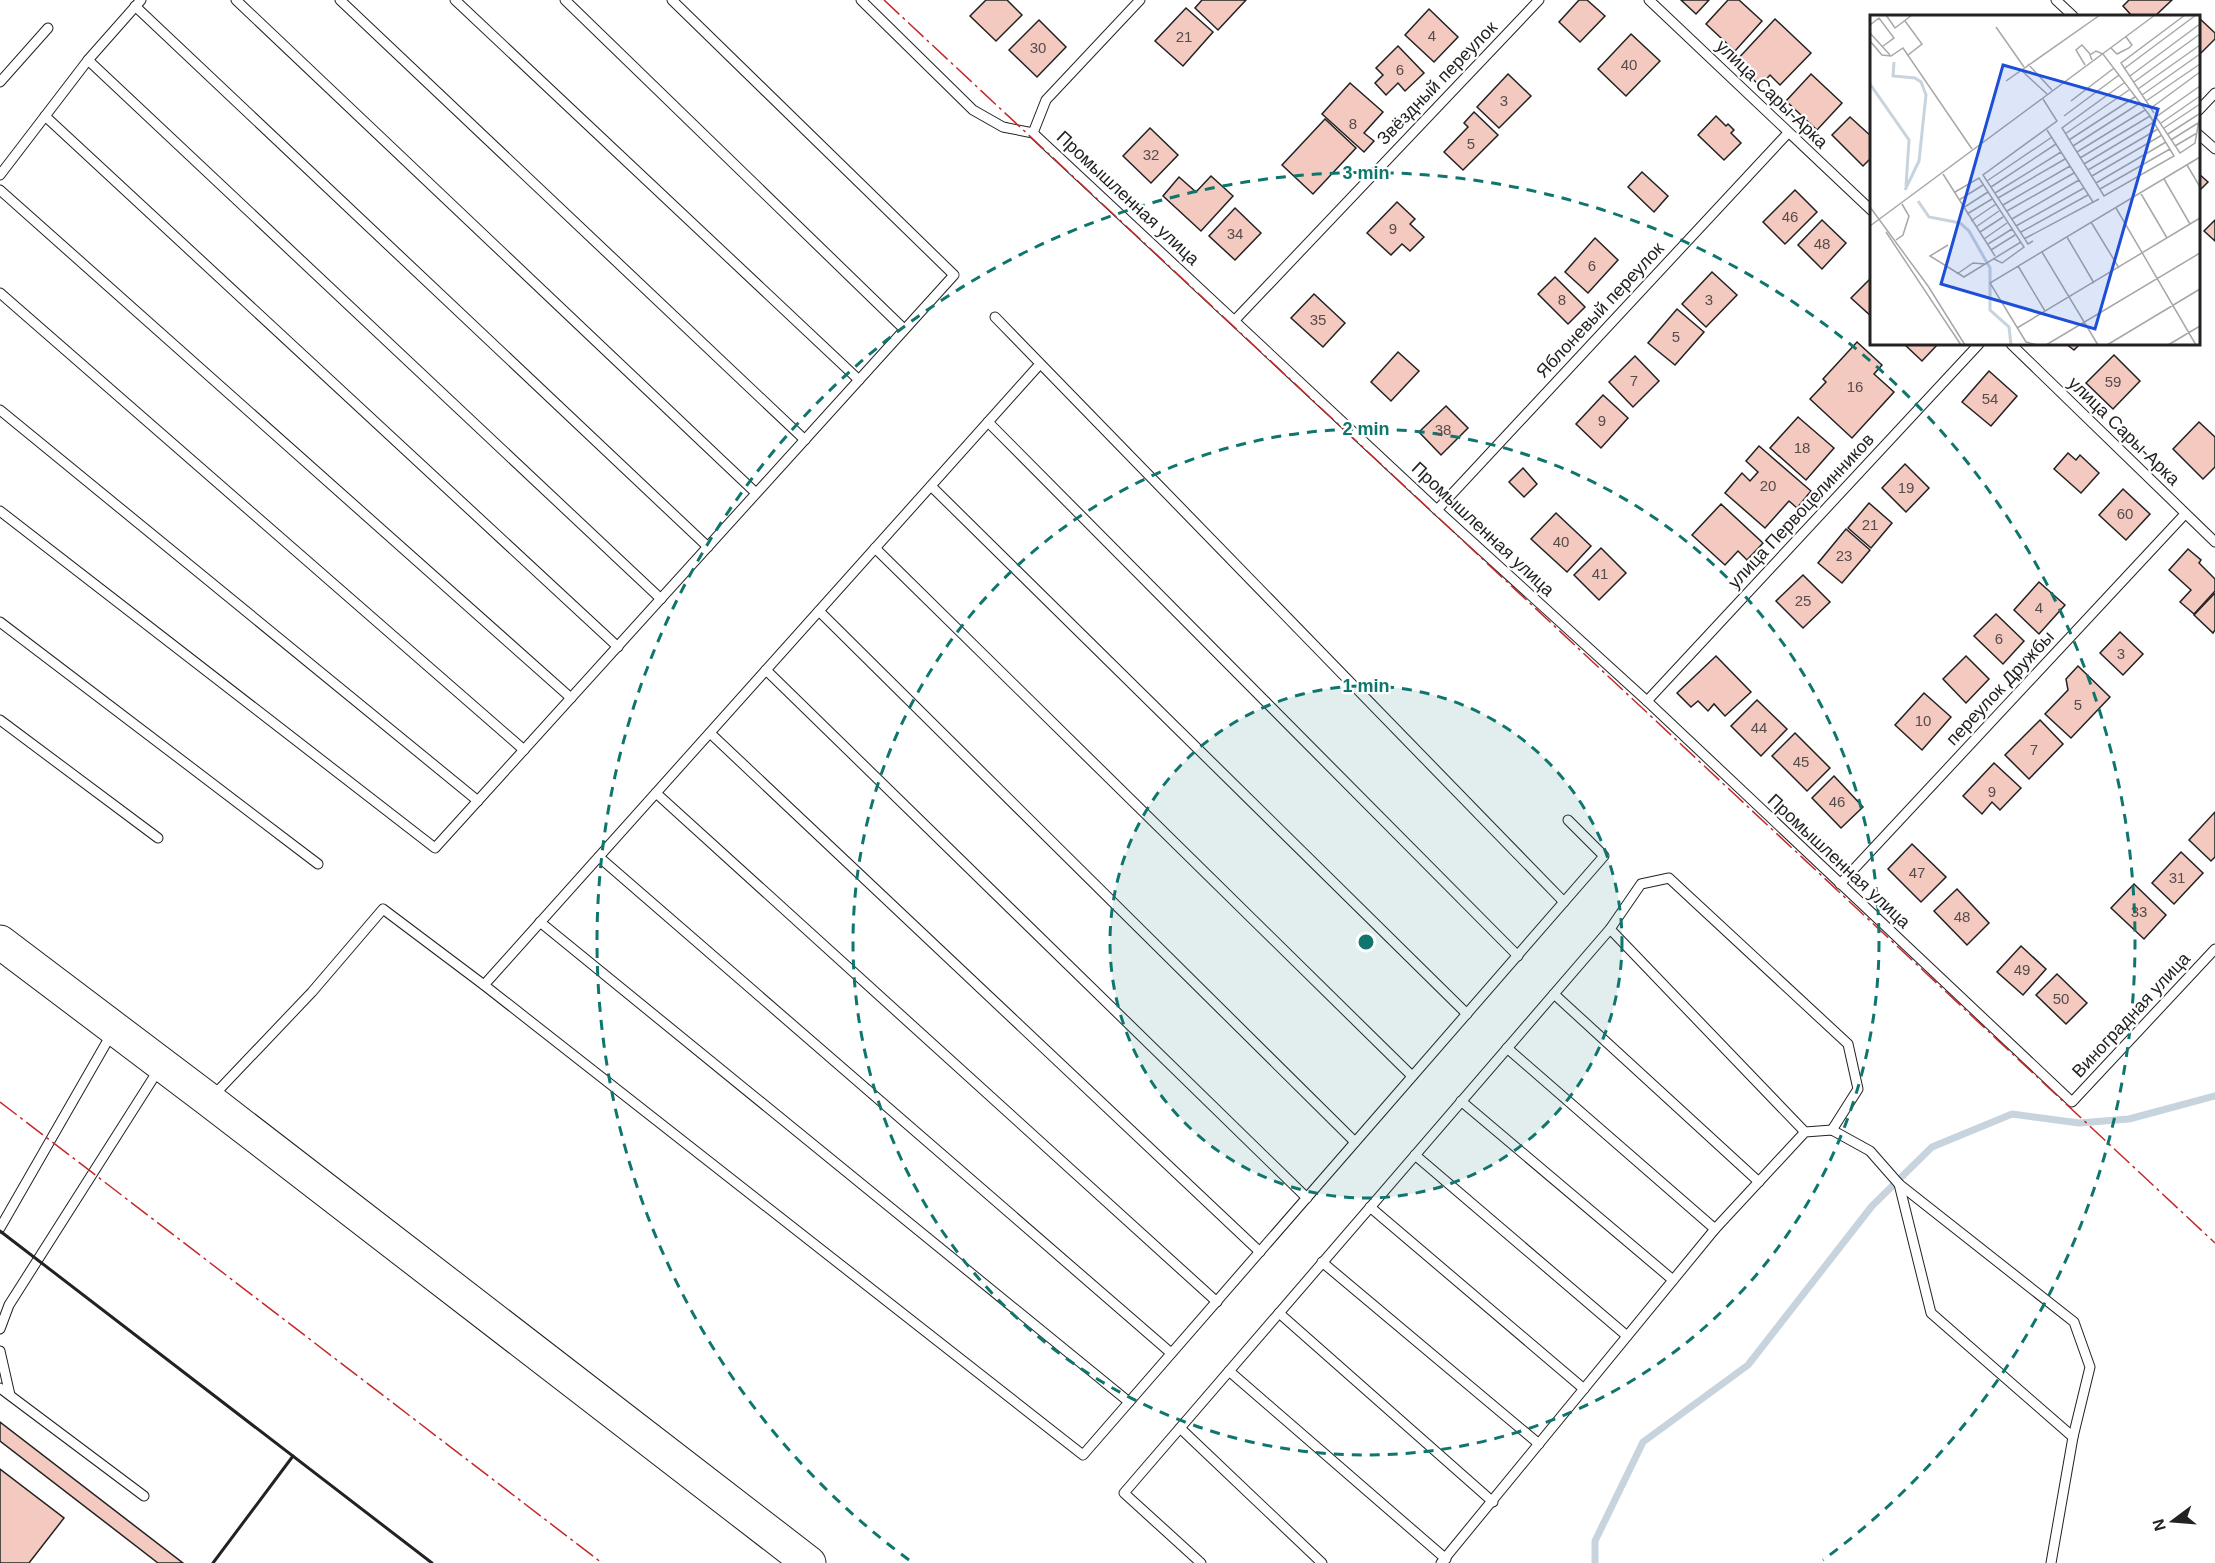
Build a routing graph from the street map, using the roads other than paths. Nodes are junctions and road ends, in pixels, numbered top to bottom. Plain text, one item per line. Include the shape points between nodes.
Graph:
1 (236, 0) edge
2 (340, 0) edge
3 (456, 0) edge
4 (565, 0) edge
5 (672, 0) edge
6 (861, 0) edge
7 (1140, 0) edge
8 (1539, 0) edge
9 (1649, 0) edge
10 (2055, 0) edge
11 (138, 3) edge
12 (2072, 15) edge
13 (48, 27) dead end
14 (88, 60) junction
15 (4, 71) edge
16 (0, 82) edge
17 (2215, 93) edge
18 (2200, 110) edge
19 (45, 116) junction
20 (1033, 133) junction
21 (1788, 133) junction
22 (2200, 135) edge
23 (2215, 149) edge
24 (0, 175) edge
25 (0, 190) edge
26 (1870, 209) edge
27 (0, 293) edge
28 (995, 317) dead end
29 (1235, 320) junction
30 (904, 329) junction
31 (1978, 345) edge
32 (2012, 345) edge
33 (1040, 364) junction
34 (859, 380) junction
35 (0, 410) edge
36 (988, 422) junction
37 (805, 440) junction
38 (931, 486) junction
39 (756, 493) junction
40 (1437, 510) junction
41 (0, 511) edge
42 (2185, 514) junction
43 (2215, 542) edge
44 (708, 547) junction
45 (876, 548) junction
46 (661, 599) junction
47 (819, 611) junction
48 (0, 622) edge
49 (618, 647) junction
50 (766, 670) junction
51 (571, 698) junction
52 (1647, 701) junction
53 (0, 720) edge
54 (710, 733) junction
55 (524, 750) junction
56 (656, 793) junction
57 (478, 801) junction
58 (1568, 820) dead end
59 (158, 838) dead end
60 (599, 856) junction
61 (318, 864) dead end
62 (1840, 884) junction
63 (1564, 902) junction
64 (540, 922) junction
65 (1610, 929) junction
66 (0, 942) edge
67 (2215, 949) edge
68 (1518, 956) junction
69 (484, 986) junction
70 (1554, 994) junction
71 (1467, 1014) junction
72 (115, 1029) junction
73 (1507, 1048) junction
74 (162, 1064) junction
75 (1412, 1076) junction
76 (209, 1100) junction
77 (1461, 1101) junction
78 (2072, 1102) joint
79 (1832, 1130) junction
80 (1805, 1132) junction
81 (1356, 1142) junction
82 (1415, 1155) junction
83 (1759, 1182) junction
84 (1899, 1184) junction
85 (1307, 1198) junction
86 (1370, 1207) junction
87 (0, 1228) edge
88 (1714, 1229) junction
89 (1260, 1252) junction
90 (1322, 1263) junction
91 (1673, 1280) junction
92 (1216, 1302) junction
93 (1279, 1313) junction
94 (0, 1329) edge
95 (1627, 1336) junction
96 (0, 1351) edge
97 (1171, 1353) junction
98 (1229, 1371) junction
99 (0, 1388) edge
100 (1584, 1389) junction
101 (10, 1395) junction
102 (1129, 1402) junction
103 (1179, 1428) junction
104 (2073, 1437) junction
105 (1539, 1444) junction
106 (144, 1496) dead end
107 (1493, 1502) junction
108 (1444, 1561) edge
109 (809, 1563) edge
110 (1201, 1563) edge
111 (1322, 1563) edge
112 (2051, 1563) edge

1 - 39 lane
2 - 37 lane
3 - 34 lane
4 - 30 lane
5 - 30 lane via 954,275
6 - 20 lane, Промышленная улица via 973,110 1003,127
7 - 20 lane via 1046,100
8 - 29 lane, Звёздный переулок
9 - 21 lane, улица Сары-Арка
10 - 12 lane
11 - 14 lane
11 - 44 lane
13 - 15 lane
14 - 19 lane
14 - 46 lane
15 - 16 lane
17 - 18 lane
19 - 24 lane
19 - 49 lane
20 - 29 lane, Промышленная улица
21 - 26 lane, улица Сары-Арка
21 - 40 lane, Яблоневый переулок
22 - 23 lane
25 - 51 lane
27 - 55 lane
28 - 33 lane
29 - 40 lane, Промышленная улица
30 - 34 lane
31 - 52 lane, улица Первоцелинников
32 - 42 lane, улица Сары-Арка
33 - 36 lane
33 - 63 lane
34 - 37 lane
35 - 57 lane
36 - 38 lane
36 - 68 lane
37 - 39 lane
38 - 45 lane
38 - 71 lane
39 - 44 lane
40 - 52 lane, Промышленная улица
41 - 57 lane via 435,849
42 - 43 lane, улица Сары-Арка
42 - 62 lane, переулок Дружбы
44 - 46 lane
45 - 47 lane
45 - 75 lane
46 - 49 lane
47 - 50 lane
47 - 81 lane
48 - 61 lane
49 - 51 lane
50 - 54 lane
50 - 85 lane
51 - 55 lane
52 - 62 lane, Промышленная улица
53 - 59 lane
54 - 56 lane
54 - 89 lane
55 - 57 lane
56 - 60 lane
56 - 92 lane
58 - 63 lane via 1604,856
60 - 64 lane
60 - 97 lane
62 - 78 lane, Промышленная улица
63 - 68 lane
64 - 69 lane
64 - 102 lane
65 - 70 lane
65 - 79 lane via 1641,884 1669,878 1848,1044 1858,1089
65 - 80 lane
66 - 72 highway
67 - 78 lane, Виноградная улица
68 - 71 lane
69 - 76 lane via 383,909 312,992
69 - 102 lane via 1083,1455
70 - 73 lane
70 - 83 lane
71 - 75 lane
72 - 74 highway
72 - 87 lane
73 - 77 lane
73 - 88 lane
74 - 76 highway
74 - 94 lane via 9,1305
75 - 81 lane
76 - 109 highway
77 - 82 lane
77 - 91 lane
79 - 80 lane
79 - 84 lane via 1870,1151
80 - 83 lane
81 - 85 lane
82 - 86 lane
82 - 95 lane
83 - 88 lane
84 - 104 lane via 1931,1313
84 - 104 lane via 2074,1322 2090,1367
85 - 89 lane
86 - 90 lane
86 - 100 lane
88 - 91 lane
89 - 92 lane
90 - 93 lane
90 - 105 lane
91 - 95 lane
92 - 97 lane
93 - 98 lane
93 - 107 lane
95 - 100 lane
96 - 101 lane
97 - 102 lane
98 - 103 lane
98 - 108 lane
99 - 101 lane
100 - 105 lane
101 - 106 lane
103 - 110 lane via 1124,1493
103 - 111 lane
104 - 112 lane
105 - 107 lane
107 - 108 lane

